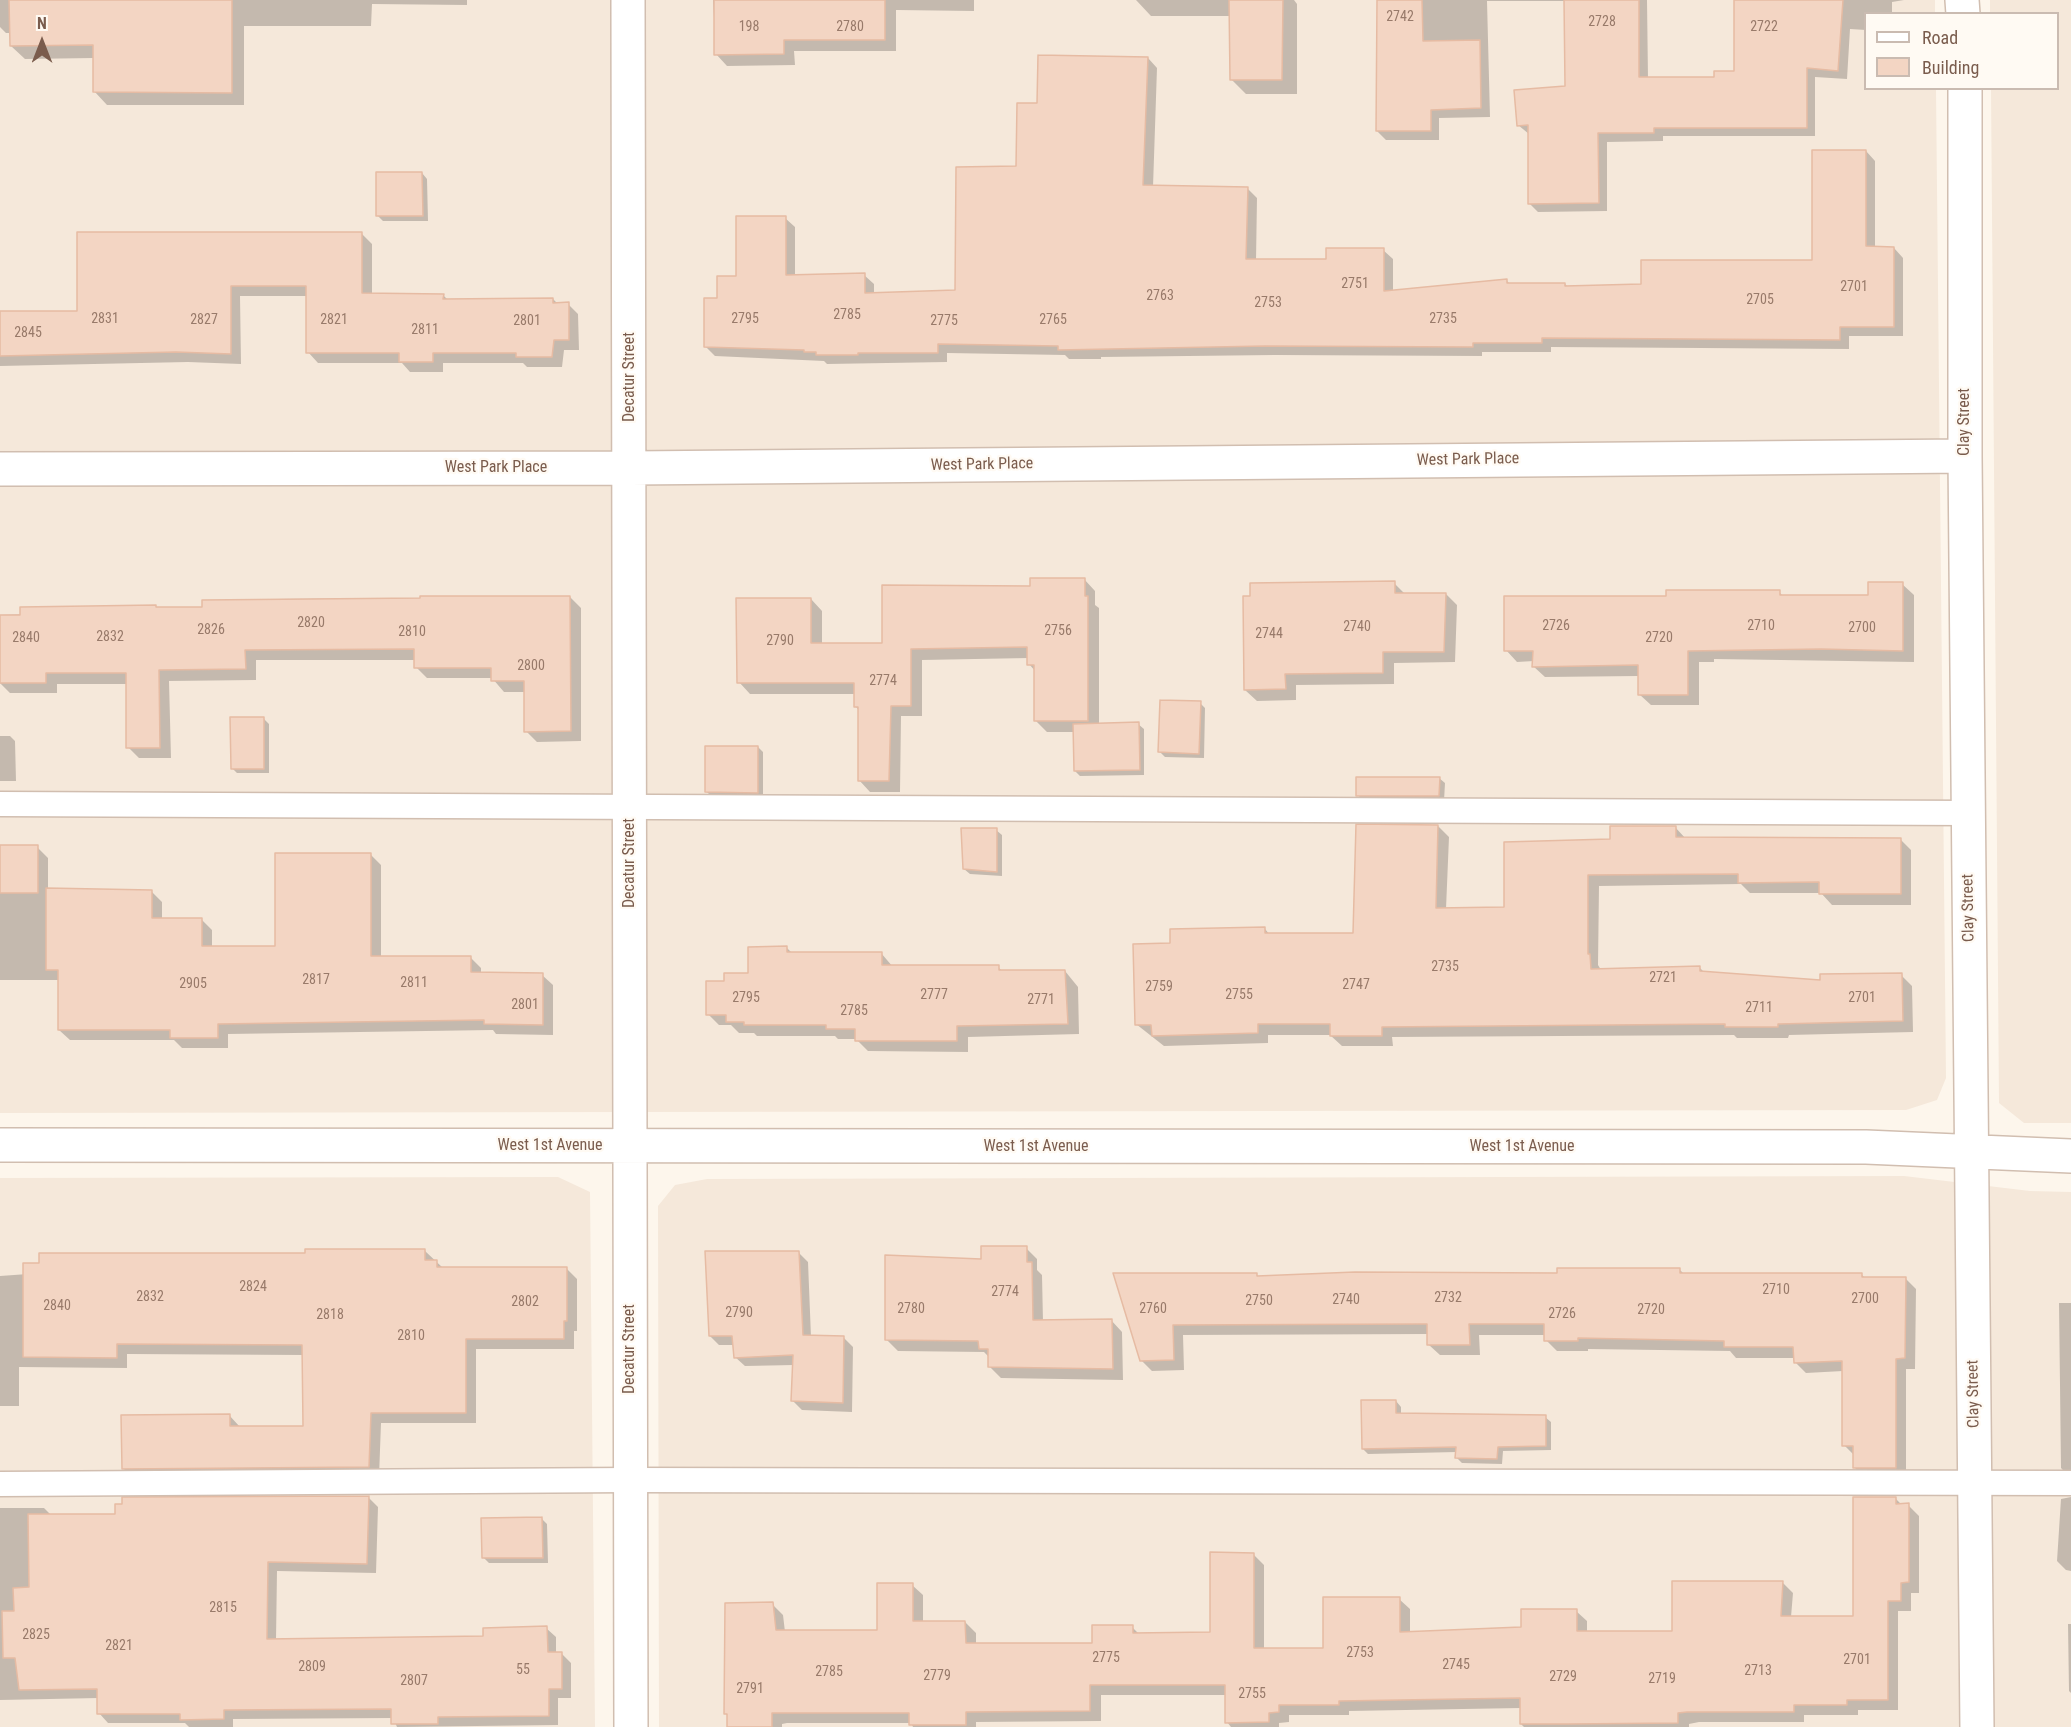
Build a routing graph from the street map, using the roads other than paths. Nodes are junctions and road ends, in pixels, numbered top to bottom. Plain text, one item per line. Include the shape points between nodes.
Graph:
1 (628, 0) edge
2 (1965, 90) edge
3 (1965, 456) junction
4 (631, 468) junction
5 (0, 469) edge
6 (0, 804) edge
7 (630, 805) junction
8 (1968, 813) junction
9 (0, 1145) edge
10 (630, 1146) junction
11 (1971, 1153) junction
12 (2071, 1156) edge
13 (630, 1480) junction
14 (1975, 1483) junction
15 (0, 1484) edge
16 (2071, 1484) edge
17 (631, 1727) edge
18 (1977, 1727) edge

1 - 4 street, Decatur Street
2 - 3 street, Clay Street
3 - 4 street, West Park Place
3 - 8 street, Clay Street
4 - 5 street, West Park Place
4 - 7 street, Decatur Street
6 - 7 lane
7 - 8 lane
7 - 10 street, Decatur Street
8 - 11 street, Clay Street
9 - 10 street, West 1st Avenue
10 - 11 street, West 1st Avenue via 1866,1147
10 - 13 street, Decatur Street
11 - 12 street, West 1st Avenue
11 - 14 street, Clay Street
13 - 14 lane
13 - 15 lane
13 - 17 street, Decatur Street
14 - 16 lane
14 - 18 street, Clay Street

